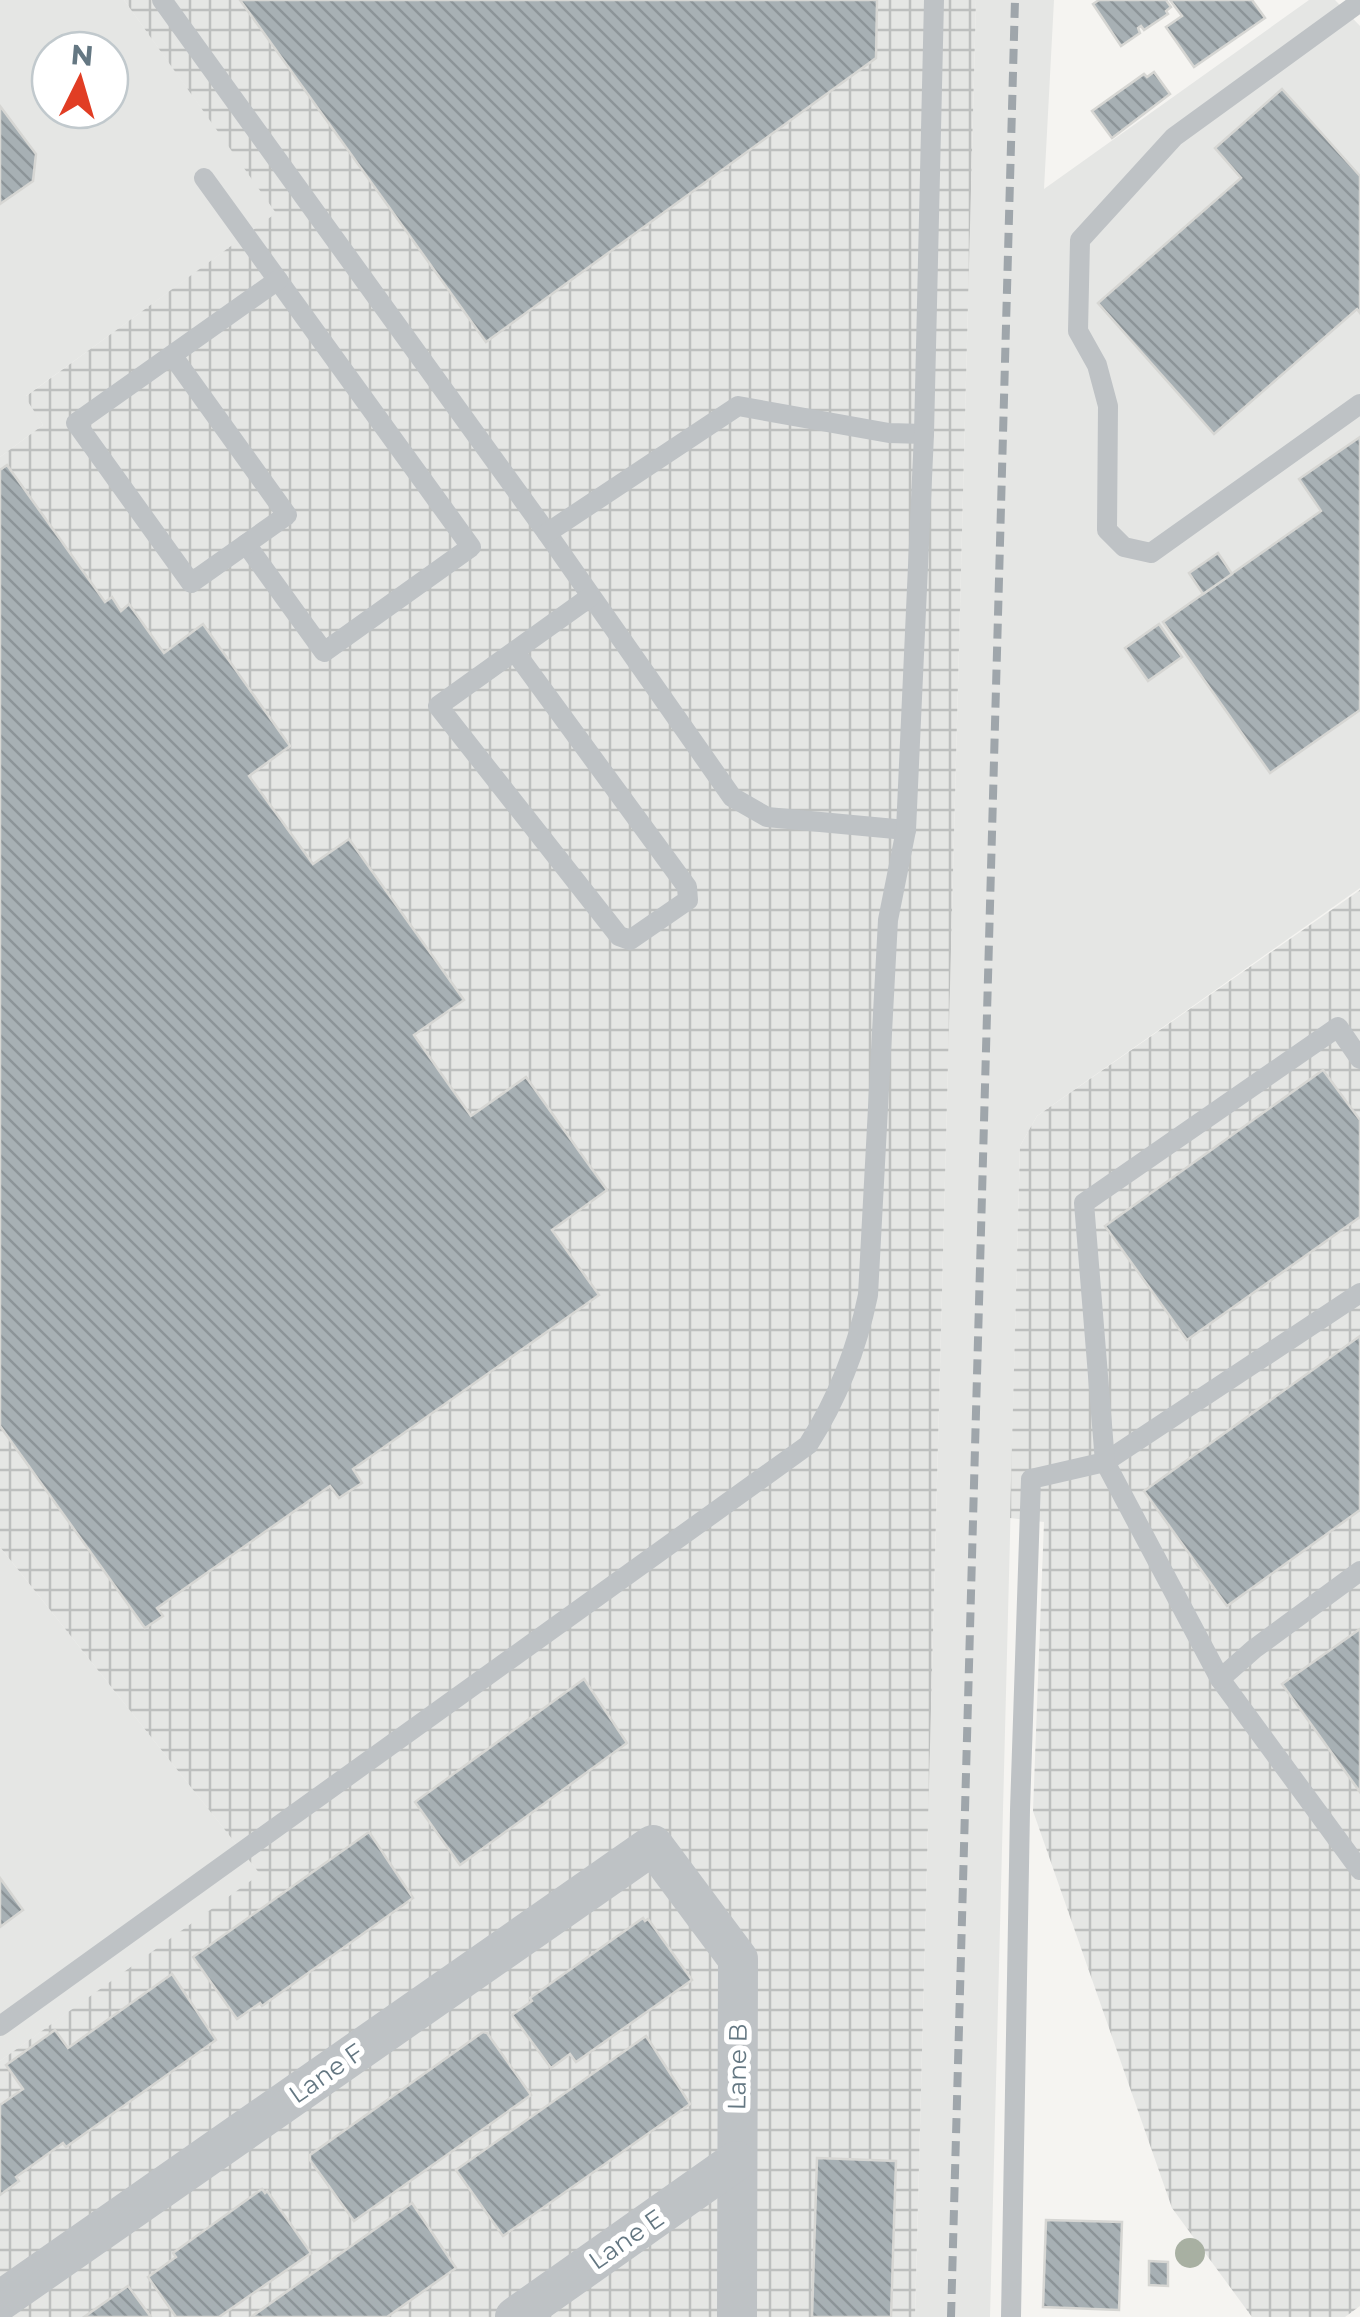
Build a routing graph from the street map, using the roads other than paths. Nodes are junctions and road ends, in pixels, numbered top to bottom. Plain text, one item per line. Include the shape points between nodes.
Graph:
1 (162, 0) edge
2 (934, 0) edge
3 (1360, 2) edge
4 (204, 178) dead end
5 (278, 280) junction
6 (172, 355) junction
7 (1360, 404) edge
8 (924, 434) junction
9 (548, 534) junction
10 (246, 544) junction
11 (590, 597) junction
12 (515, 652) junction
13 (906, 830) junction
14 (1360, 1059) edge
15 (1360, 1293) edge
16 (1105, 1462) junction
17 (1360, 1570) edge
18 (1220, 1680) junction
19 (653, 1845) joint
20 (1357, 1861) edge
21 (0, 2026) edge
22 (736, 2160) junction
23 (0, 2302) edge
24 (515, 2317) edge
25 (737, 2317) edge
26 (1010, 2317) edge

1 - 9 lane
2 - 8 lane
3 - 7 lane via 1174,137 1080,240 1078,331 1097,365 1108,406 1107,530 1124,547 1152,553
4 - 5 lane
5 - 6 lane
5 - 10 lane via 471,547 324,652
6 - 10 lane via 287,515
6 - 10 lane via 76,424 191,582
8 - 9 lane via 738,406
8 - 13 lane
9 - 11 lane
11 - 12 lane
11 - 13 lane via 732,797 767,818
12 - 12 lane via 438,706 619,936 630,940 688,900 687,888
13 - 21 lane via 888,920 868,1295 859,1340 808,1445
14 - 16 lane via 1338,1027 1084,1202
15 - 16 lane
16 - 18 lane
16 - 26 lane via 1031,1479
17 - 18 lane
18 - 20 lane
19 - 22 street, Lane B via 738,1959
19 - 23 street, Lane F
22 - 24 street, Lane E
22 - 25 street, Lane B

